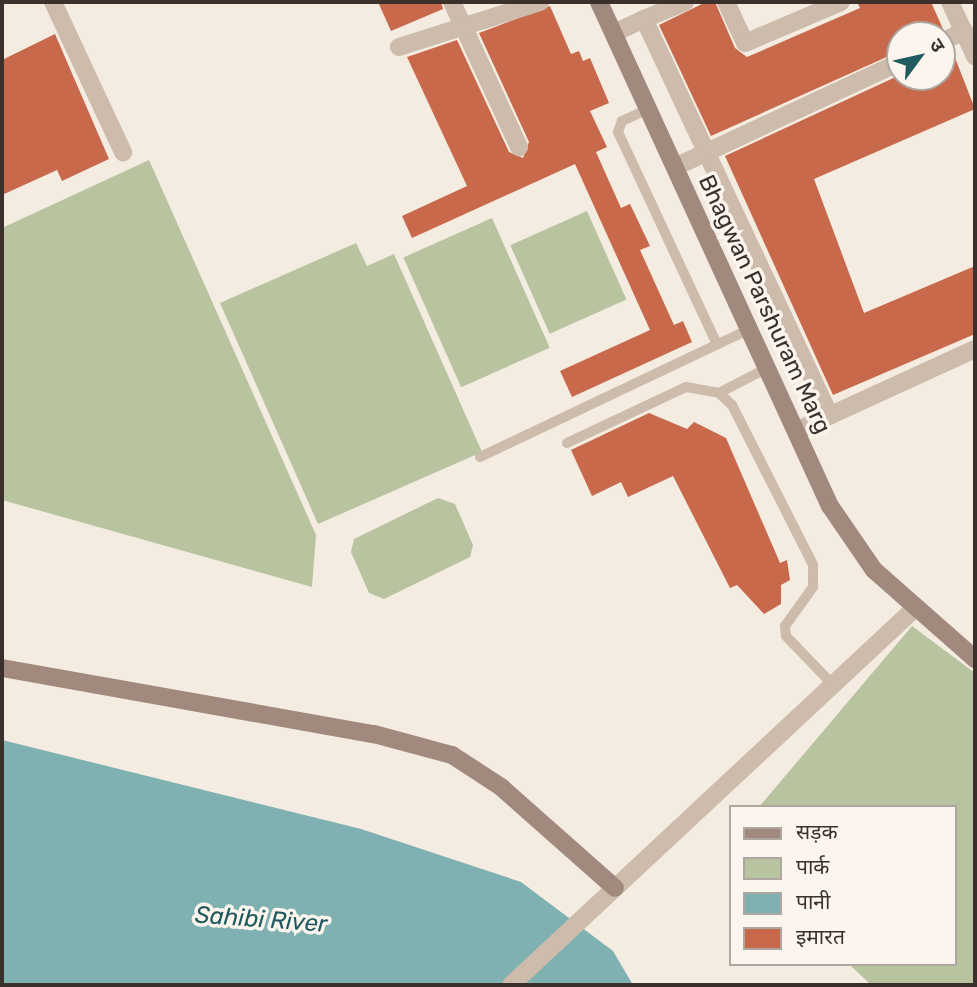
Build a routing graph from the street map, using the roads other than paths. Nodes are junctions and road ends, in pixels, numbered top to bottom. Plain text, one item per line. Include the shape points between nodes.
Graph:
1 (53, 2) edge
2 (452, 2) edge
3 (540, 2) edge
4 (599, 2) edge
5 (685, 2) edge
6 (726, 2) edge
7 (841, 2) edge
8 (950, 2) edge
9 (644, 19) junction
10 (464, 26) junction
11 (964, 32) junction
12 (614, 33) junction
13 (956, 36) edge
14 (399, 47) dead end
15 (975, 56) edge
16 (886, 69) edge
17 (648, 109) junction
18 (519, 147) dead end
19 (122, 152) dead end
20 (709, 152) junction
21 (675, 167) junction
22 (749, 329) junction
23 (717, 344) junction
24 (975, 349) edge
25 (767, 368) junction
26 (719, 393) junction
27 (830, 416) junction
28 (796, 431) junction
29 (567, 443) dead end
30 (480, 457) dead end
31 (913, 610) junction
32 (975, 659) edge
33 (2, 668) edge
34 (833, 685) junction
35 (615, 888) junction
36 (511, 985) edge

1 - 19 street
2 - 10 street
3 - 10 street
4 - 12 street, Bhagwan Parshuram Marg
5 - 9 street
6 - 7 street via 745,43
8 - 11 street
9 - 12 street
9 - 20 street
10 - 14 street
10 - 18 street
11 - 13 street
11 - 15 street
12 - 17 street, Bhagwan Parshuram Marg
16 - 20 street
17 - 21 street, Bhagwan Parshuram Marg
17 - 23 lane via 622,121 618,132
20 - 21 street
20 - 27 street
21 - 22 street, Bhagwan Parshuram Marg
22 - 23 lane
22 - 25 street, Bhagwan Parshuram Marg
23 - 30 lane
24 - 27 street
25 - 26 lane
25 - 28 street, Bhagwan Parshuram Marg
26 - 29 lane via 687,387
26 - 34 lane via 732,405 813,565 813,587 785,626 786,636
27 - 28 street
28 - 31 street, Bhagwan Parshuram Marg via 830,506 874,570
31 - 32 street, Bhagwan Parshuram Marg
31 - 34 street
33 - 35 street via 374,734 452,755 501,787
34 - 35 street
35 - 36 street

